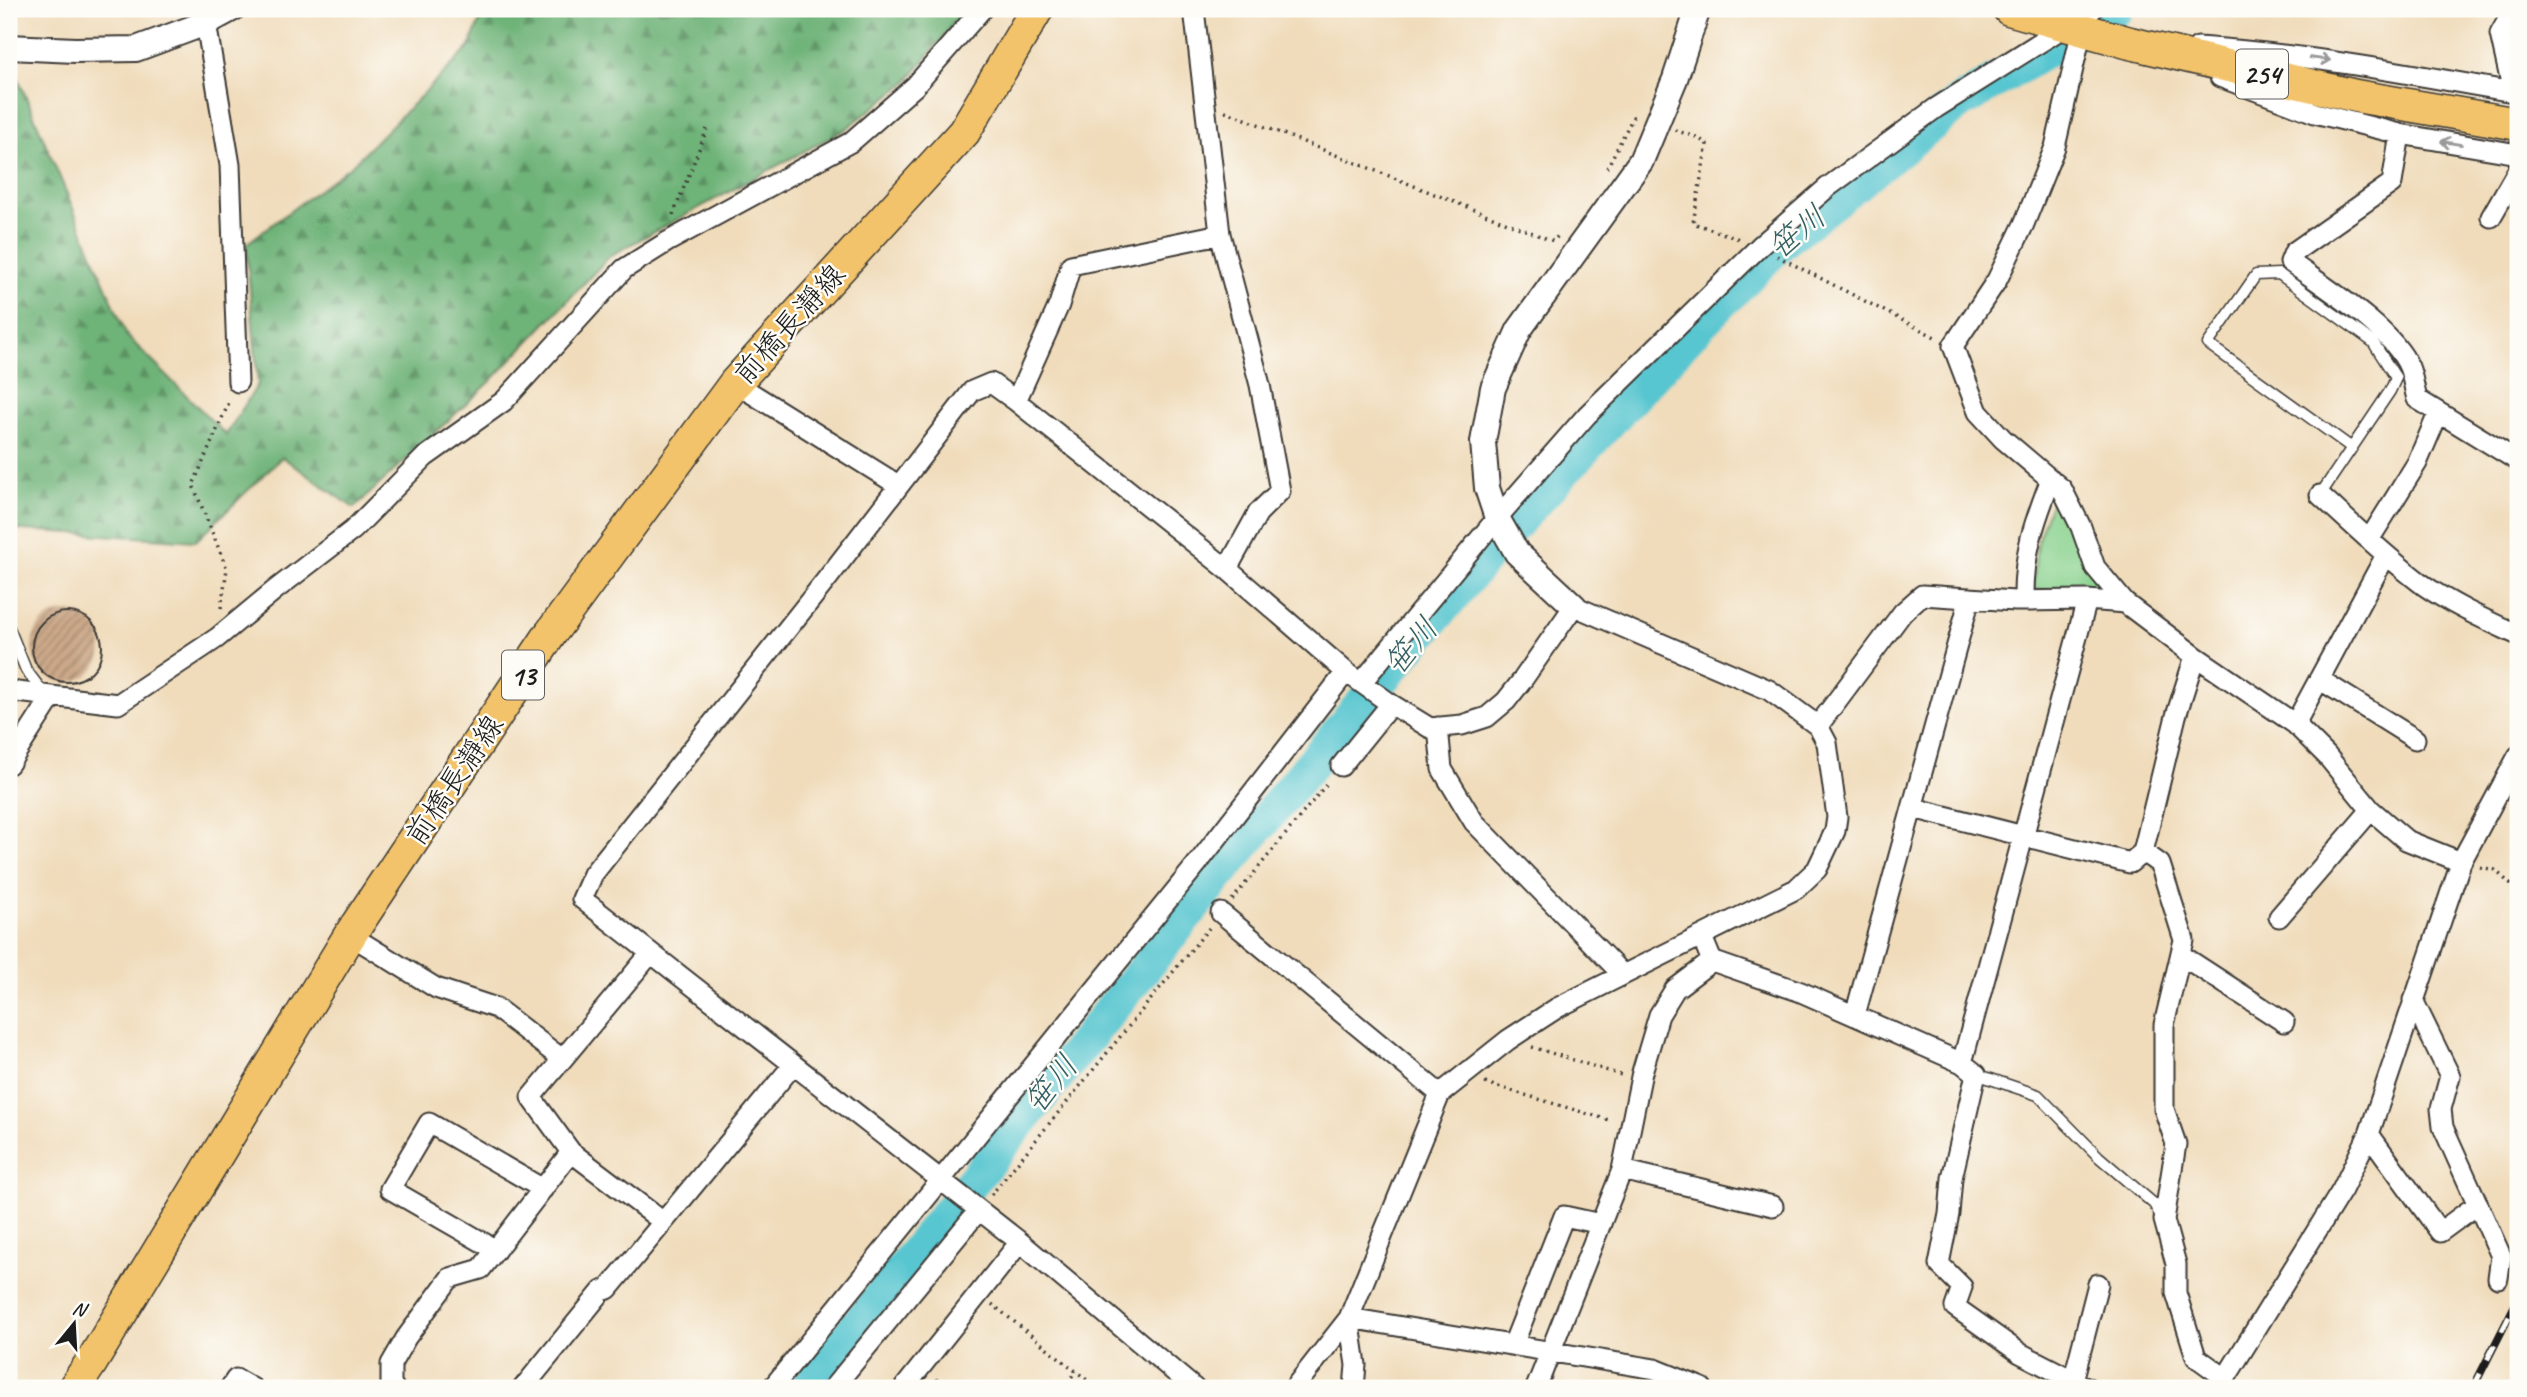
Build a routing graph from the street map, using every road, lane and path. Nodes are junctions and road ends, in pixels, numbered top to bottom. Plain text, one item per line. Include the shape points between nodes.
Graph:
1 (232, 9) edge
2 (982, 9) edge
3 (1037, 9) edge
4 (1194, 9) edge
5 (1698, 9) edge
6 (2009, 9) edge
7 (2514, 9) edge
8 (2081, 21) edge
9 (206, 23) junction
10 (2130, 43) junction
11 (9, 47) edge
12 (2515, 93) edge
13 (1204, 103) junction
14 (1656, 124) junction
15 (2518, 124) edge
16 (707, 129) dead end
17 (2400, 134) junction
18 (2518, 154) edge
19 (2518, 170) edge
20 (1603, 175) dead end
21 (2491, 216) dead end
22 (1561, 232) dead end
23 (1220, 234) junction
24 (662, 245) junction
25 (1760, 246) junction
26 (1781, 259) dead end
27 (1952, 346) junction
28 (238, 382) joint
29 (735, 383) junction
30 (1016, 401) junction
31 (2438, 414) junction
32 (2351, 448) junction
33 (2518, 461) edge
34 (2051, 479) junction
35 (898, 485) junction
36 (2320, 495) joint
37 (1497, 518) junction
38 (2369, 540) junction
39 (2386, 555) junction
40 (1227, 569) junction
41 (1970, 598) junction
42 (2087, 600) junction
43 (2024, 601) junction
44 (2125, 603) junction
45 (1574, 606) junction
46 (9, 628) edge
47 (2518, 635) edge
48 (217, 638) junction
49 (2195, 656) junction
50 (1354, 677) junction
51 (2319, 678) junction
52 (9, 691) edge
53 (49, 697) junction
54 (1391, 705) junction
55 (2295, 724) junction
56 (1818, 726) junction
57 (1438, 727) junction
58 (2415, 739) dead end
59 (2518, 756) edge
60 (9, 764) edge
61 (1341, 766) joint
62 (1913, 808) junction
63 (2371, 810) junction
64 (2022, 836) junction
65 (2143, 852) junction
66 (2461, 862) junction
67 (2518, 891) edge
68 (1222, 913) junction
69 (2279, 917) dead end
70 (350, 935) junction
71 (1702, 937) junction
72 (651, 953) junction
73 (2181, 955) junction
74 (1712, 961) junction
75 (1623, 975) junction
76 (2413, 1000) junction
77 (1855, 1015) junction
78 (2284, 1022) dead end
79 (1508, 1040) junction
80 (562, 1059) junction
81 (793, 1065) junction
82 (1969, 1068) junction
83 (1465, 1077) junction
84 (1640, 1081) junction
85 (1440, 1094) junction
86 (1631, 1127) junction
87 (2369, 1134) junction
88 (571, 1152) junction
89 (1622, 1170) junction
90 (947, 1185) junction
91 (543, 1189) junction
92 (2477, 1204) junction
93 (1773, 1206) dead end
94 (976, 1208) junction
95 (2164, 1220) junction
96 (662, 1221) junction
97 (1601, 1224) junction
98 (1020, 1242) junction
99 (496, 1250) junction
100 (2498, 1278) dead end
101 (2098, 1284) dead end
102 (979, 1294) junction
103 (1349, 1318) junction
104 (1513, 1345) junction
105 (1550, 1353) junction
106 (1076, 1371) junction
107 (2222, 1383) edge
108 (2080, 1385) edge
109 (74, 1388) edge
110 (230, 1388) edge
111 (253, 1388) edge
112 (394, 1388) edge
113 (523, 1388) edge
114 (772, 1388) edge
115 (833, 1388) edge
116 (904, 1388) edge
117 (1063, 1388) edge
118 (1097, 1388) edge
119 (1194, 1388) edge
120 (1294, 1388) edge
121 (1354, 1388) edge
122 (1536, 1388) edge
123 (1702, 1388) edge

1 - 9 street
2 - 24 street via 915,86 852,142
3 - 29 main road, 前橋長瀞線 / 13 via 964,132
4 - 13 street
5 - 14 street
6 - 8 main road, 254
7 - 12 street via 2500,34
8 - 10 main road, 254
8 - 25 street via 1936,108 1828,187
8 - 27 street via 2055,147 1997,280
9 - 11 street via 136,49
9 - 28 street via 230,165
10 -> 12 street via 2258,51
10 - 15 main road, 254 via 2356,96
10 - 17 street via 2315,113
13 - 22 path via 1553,241
13 - 23 street
14 - 20 path via 1633,117
14 - 25 path via 1707,144 1693,223
14 - 37 street via 1641,161 1519,330 1493,388 1483,442 1487,488
16 - 24 path
18 -> 17 street
17 - 31 street via 2392,183 2294,252 2290,262 2366,318 2400,351 2417,399
19 - 21 street
23 - 30 street via 1071,265 1059,305
23 - 40 street via 1260,385 1280,491 1258,513
24 - 48 street via 624,269 504,401 425,457 353,530
25 - 37 street via 1587,415
26 - 27 path
27 - 34 street via 1978,412
28 - 48 path via 193,485 227,569
29 - 35 street
29 - 70 main road, 前橋長瀞線 / 13 via 551,633
30 - 35 street via 991,383 972,391
30 - 40 street
31 - 33 street
31 - 38 street via 2417,463
32 - 32 lane via 2208,344 2256,275 2279,274 2373,342 2396,378
32 - 36 lane
34 - 43 street via 2033,524 2023,569
34 - 44 street via 2062,489 2095,567
35 - 72 street via 593,874 582,900
36 - 38 street
37 - 45 street via 1517,553
37 - 50 street
38 - 39 street
39 - 47 street via 2425,586
39 - 51 street
40 - 50 street
41 - 43 street
41 - 56 street via 1922,595 1903,612
41 - 62 street
42 - 43 street
42 - 44 street
42 - 64 street
44 - 49 street
45 - 56 street via 1769,690
45 - 57 street via 1506,701 1487,717
46 - 53 lane via 26,670
48 - 53 street via 118,704
49 - 55 street
49 - 65 street
50 - 54 street
50 - 90 street via 1201,859
51 - 55 street
51 - 58 street
52 - 53 street
53 - 60 street
54 - 57 street via 1430,728
54 - 61 street
55 - 63 street
56 - 71 street via 1827,743 1837,817 1817,869 1796,889
57 - 75 street via 1443,769 1474,822
59 - 66 street
61 - 68 path
62 - 64 street
62 - 77 street
63 - 66 street via 2406,840
63 - 69 street
64 - 65 street via 2130,863
64 - 82 street
65 - 73 street via 2160,864 2185,940
66 - 67 path via 2495,870
66 - 76 street
68 - 85 street
68 - 94 path
70 - 80 street via 436,988 496,1008
70 - 109 main road, 前橋長瀞線 / 13
71 - 74 street
71 - 75 street
72 - 80 street
72 - 81 street
73 - 78 street
73 - 95 street via 2164,1025 2164,1109 2176,1144
74 - 77 street
74 - 84 street via 1675,989 1659,1015
75 - 79 street
76 - 87 street
76 - 92 street via 2450,1076 2441,1109 2443,1127
77 - 82 street
79 - 83 street
79 - 84 path
80 - 88 street via 531,1097
81 - 90 street
81 - 96 street
82 - 95 lane via 2038,1095 2154,1204
82 - 108 street via 1939,1264 1962,1287 1955,1307 2020,1353
83 - 85 street
83 - 86 path
84 - 86 street
85 - 103 street
86 - 89 street
87 - 92 street via 2440,1232
87 - 107 street via 2342,1190
88 - 91 street
88 - 96 street
89 - 93 street
89 - 97 street
90 - 94 street
90 - 114 street
91 - 99 street
91 - 99 street via 429,1123 390,1189
92 - 100 street via 2501,1256
94 - 98 street
94 - 115 street
95 - 107 street via 2175,1264 2176,1293 2196,1357
96 - 113 street
97 - 104 street via 1564,1216
97 - 105 street
98 - 102 street
98 - 119 street
99 - 112 street via 481,1269 450,1278 391,1364
101 - 108 street
102 - 106 path
102 - 116 street
103 - 104 street
103 - 120 street
103 - 121 street via 1356,1365
104 - 105 street
105 - 122 street
105 - 123 street via 1655,1369
106 - 117 path
106 - 118 path
110 - 111 street via 236,1379

